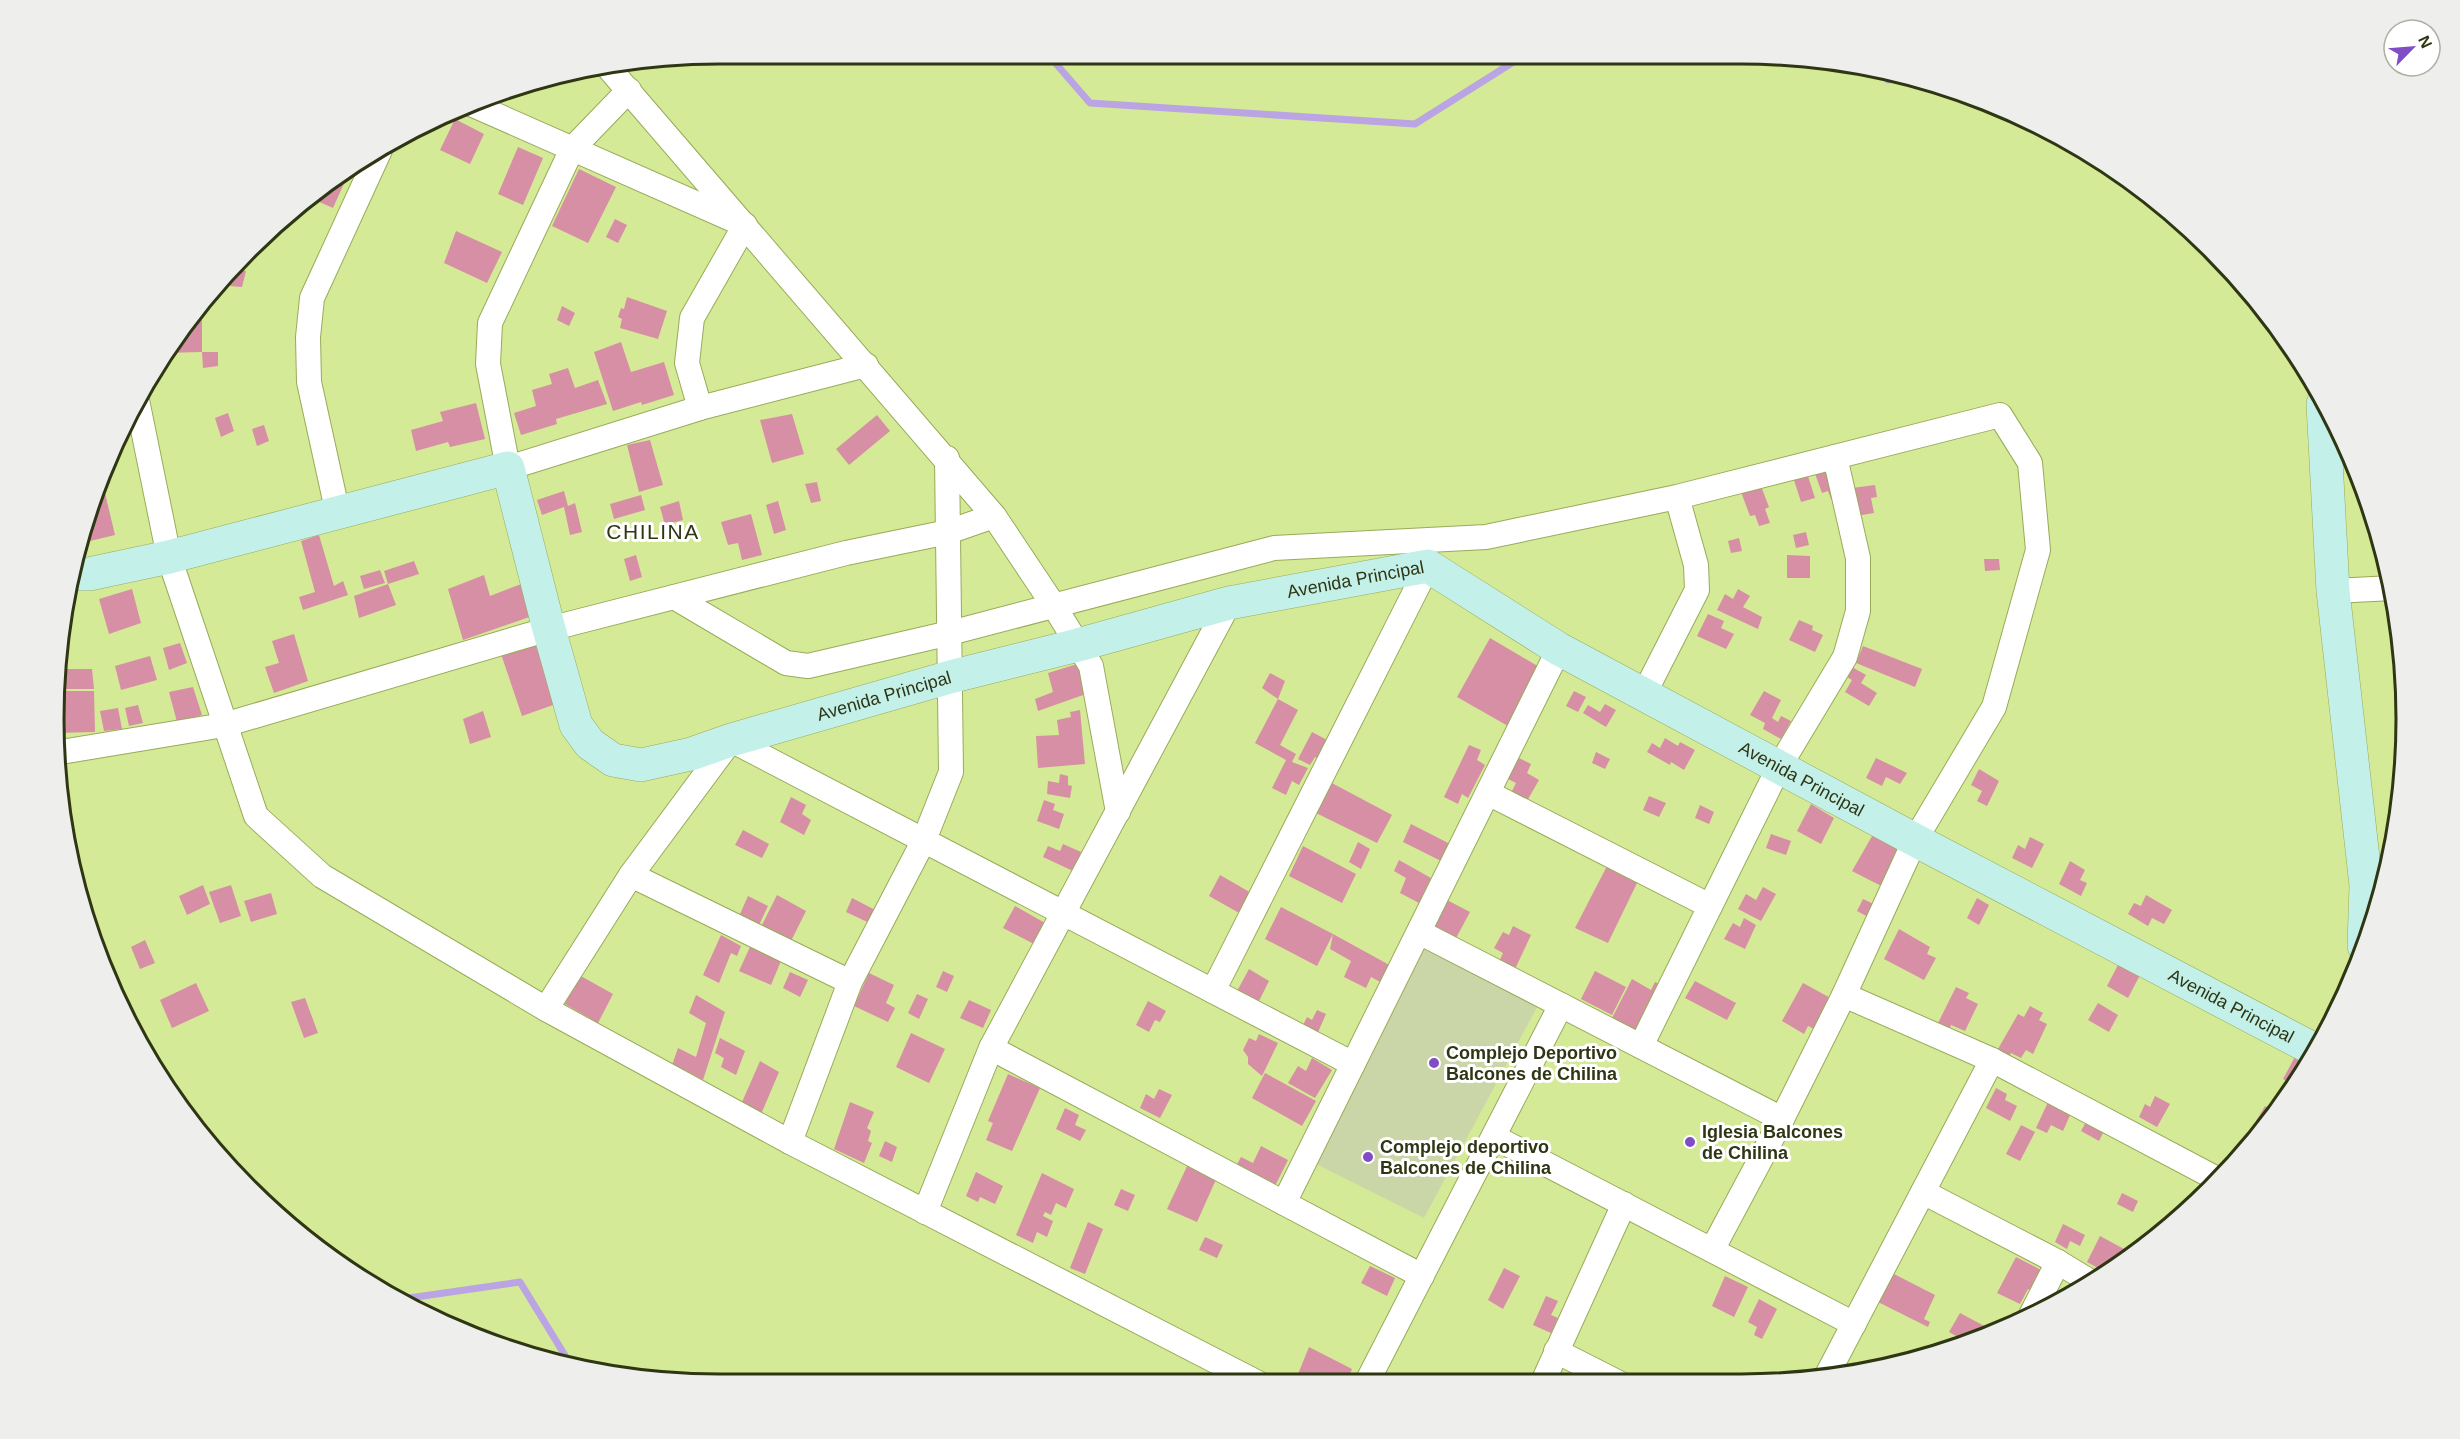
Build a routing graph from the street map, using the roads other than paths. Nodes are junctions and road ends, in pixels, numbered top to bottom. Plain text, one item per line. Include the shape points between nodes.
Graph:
1 (613, 73) edge
2 (628, 90) junction
3 (482, 109) edge
4 (572, 148) junction
5 (374, 164) edge
6 (745, 225) junction
7 (866, 365) junction
8 (700, 408) junction
9 (140, 415) edge
10 (2322, 419) edge
11 (1835, 457) junction
12 (947, 459) junction
13 (508, 468) junction
14 (1677, 497) junction
15 (338, 514) junction
16 (994, 516) junction
17 (948, 532) junction
18 (169, 557) junction
19 (1428, 566) junction
20 (81, 574) edge
21 (2382, 589) edge
22 (2334, 591) junction
23 (674, 597) junction
24 (1229, 603) junction
25 (1054, 606) junction
26 (549, 629) junction
27 (950, 633) junction
28 (1078, 645) junction
29 (1559, 649) junction
30 (950, 677) junction
31 (1644, 694) junction
32 (224, 725) junction
33 (731, 740) junction
34 (65, 751) edge
35 (1779, 767) junction
36 (1488, 793) junction
37 (1118, 812) junction
38 (924, 840) junction
39 (1915, 840) junction
40 (631, 875) junction
41 (2373, 888) edge
42 (1710, 906) junction
43 (1064, 913) junction
44 (1419, 932) junction
45 (850, 982) junction
46 (1213, 991) junction
47 (1844, 994) junction
48 (1561, 1005) junction
49 (546, 1009) junction
50 (1641, 1046) junction
51 (2308, 1046) edge
52 (992, 1048) junction
53 (1992, 1060) junction
54 (1353, 1064) junction
55 (1782, 1119) junction
56 (1494, 1137) junction
57 (790, 1142) junction
58 (2211, 1176) edge
59 (1923, 1192) junction
60 (1284, 1203) junction
61 (1624, 1204) junction
62 (925, 1212) junction
63 (1712, 1250) junction
64 (2058, 1262) junction
65 (1422, 1276) junction
66 (2083, 1277) edge
67 (2037, 1303) edge
68 (1854, 1324) junction
69 (1556, 1351) junction
70 (1831, 1368) edge
71 (1241, 1374) edge
72 (1371, 1374) edge
73 (1546, 1374) edge
74 (1602, 1374) edge

1 - 2 street
2 - 4 street
2 - 6 street
3 - 4 street
4 - 6 street
4 - 13 street via 490,323 489,364
5 - 15 street via 312,298 308,337 309,382
6 - 7 street
6 - 8 street via 692,318 687,363
7 - 8 street
7 - 12 street
8 - 13 street
9 - 18 street
10 - 22 street
11 - 14 street
11 - 35 street via 1858,558 1858,611 1845,657
11 - 39 street via 2000,415 2030,463 2038,550 1994,707
12 - 16 street
12 - 17 street
13 - 15 street
13 - 26 street, Avenida Principal
14 - 25 street via 1486,537 1274,548
14 - 31 street via 1696,565 1697,590
15 - 18 street
16 - 17 street
16 - 25 street
17 - 23 street via 846,553
17 - 27 street
18 - 20 street
18 - 32 street
19 - 24 street, Avenida Principal
19 - 29 street, Avenida Principal
19 - 46 street
21 - 22 street
22 - 41 street
23 - 26 street
23 - 27 street via 786,663 808,666
24 - 28 street, Avenida Principal
24 - 37 street
25 - 27 street
25 - 28 street
26 - 32 street
26 - 33 street, Avenida Principal via 576,725 590,744 613,760 641,765 692,754
27 - 30 street
28 - 30 street, Avenida Principal
28 - 37 street via 1091,666
29 - 31 street, Avenida Principal
29 - 36 street
30 - 33 street, Avenida Principal
30 - 38 street via 951,772
31 - 35 street, Avenida Principal
32 - 34 street
32 - 49 street via 256,816 322,876
33 - 38 street
33 - 40 street
35 - 39 street, Avenida Principal
35 - 42 street
36 - 42 street
36 - 44 street
37 - 43 street
38 - 43 street
38 - 45 street
39 - 47 street
39 - 51 street, Avenida Principal
40 - 45 street
40 - 49 street
42 - 50 street
43 - 46 street
43 - 52 street
44 - 48 street
44 - 54 street
45 - 57 street
46 - 54 street
47 - 53 street
47 - 55 street
48 - 50 street
48 - 56 street
49 - 57 street
50 - 55 street
52 - 60 street
52 - 62 street
53 - 58 street
53 - 59 street
54 - 60 street
55 - 63 street
56 - 61 street
56 - 65 street
57 - 62 street
59 - 64 street
59 - 68 street
60 - 65 street
61 - 63 street
61 - 69 street
62 - 71 street
63 - 68 street
64 - 66 street
64 - 67 street
65 - 72 street
68 - 70 street
69 - 73 street
69 - 74 street

